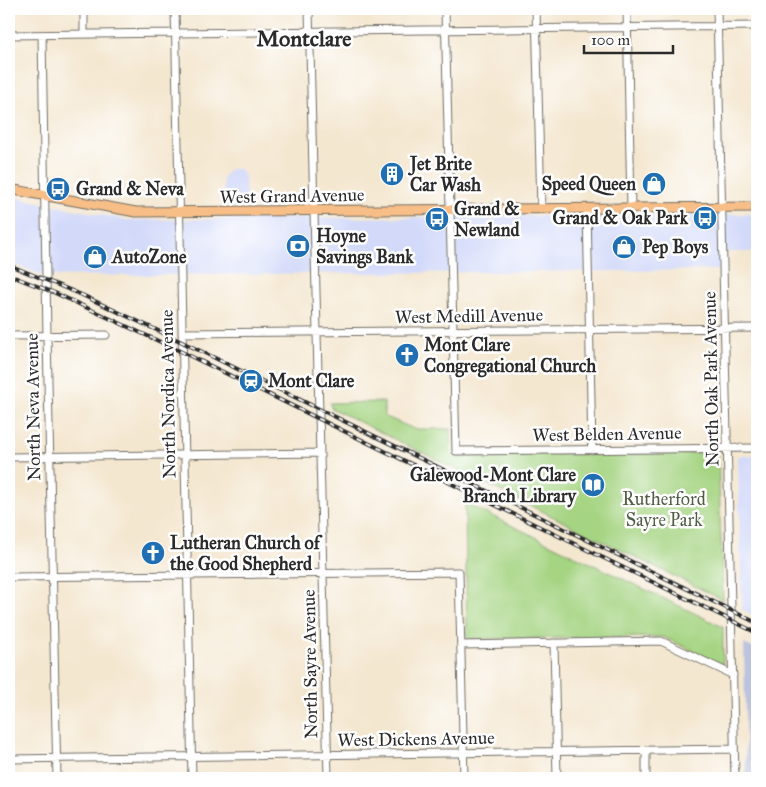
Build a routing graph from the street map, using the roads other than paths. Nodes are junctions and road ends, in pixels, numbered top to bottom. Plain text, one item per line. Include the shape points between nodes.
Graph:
1 (84, 9) edge
2 (175, 9) edge
3 (309, 9) edge
4 (446, 9) edge
5 (536, 9) edge
6 (627, 9) edge
7 (717, 9) edge
8 (718, 26) junction
9 (757, 26) edge
10 (627, 28) junction
11 (536, 29) junction
12 (446, 30) junction
13 (310, 32) junction
14 (175, 33) junction
15 (84, 34) junction
16 (42, 35) junction
17 (9, 36) edge
18 (9, 189) edge
19 (45, 196) junction
20 (757, 207) edge
21 (631, 208) junction
22 (722, 208) junction
23 (541, 209) junction
24 (587, 209) junction
25 (450, 210) junction
26 (314, 212) junction
27 (179, 213) junction
28 (757, 328) edge
29 (590, 329) junction
30 (725, 329) junction
31 (317, 332) junction
32 (453, 332) junction
33 (182, 333) junction
34 (106, 335) dead end
35 (9, 336) edge
36 (47, 336) junction
37 (727, 448) junction
38 (757, 448) edge
39 (592, 450) junction
40 (320, 453) junction
41 (185, 455) junction
42 (50, 456) junction
43 (9, 457) edge
44 (323, 574) junction
45 (188, 575) junction
46 (9, 577) edge
47 (52, 577) junction
48 (554, 643) junction
49 (461, 644) junction
50 (733, 675) junction
51 (734, 749) junction
52 (646, 750) junction
53 (556, 752) junction
54 (464, 753) junction
55 (327, 755) junction
56 (192, 757) junction
57 (57, 758) junction
58 (9, 759) edge
59 (57, 778) edge
60 (192, 778) edge
61 (328, 778) edge
62 (464, 778) edge
63 (557, 778) edge
64 (646, 778) edge
65 (735, 778) edge

1 - 15 street
2 - 14 street, North Nordica Avenue
3 - 13 street, North Sayre Avenue
4 - 12 street
5 - 11 street
6 - 10 street
7 - 8 street, North Oak Park Avenue
8 - 9 street
8 - 10 street
8 - 22 street, North Oak Park Avenue
10 - 11 street
10 - 21 street
11 - 12 street
11 - 23 street
12 - 13 street
12 - 25 street
13 - 14 street
13 - 26 street, North Sayre Avenue
14 - 15 street
14 - 27 street, North Nordica Avenue
15 - 16 street
16 - 17 street
16 - 19 street, North Neva Avenue
18 - 19 main road, West Grand Avenue
19 - 27 main road, West Grand Avenue via 136,212
19 - 36 street, North Neva Avenue
20 - 22 main road, West Grand Avenue
21 - 22 main road, West Grand Avenue
21 - 24 main road, West Grand Avenue
22 - 30 street, North Oak Park Avenue
23 - 24 main road, West Grand Avenue
23 - 25 main road, West Grand Avenue
24 - 29 street
25 - 26 main road, West Grand Avenue
25 - 32 street
26 - 27 main road, West Grand Avenue
26 - 31 street, North Sayre Avenue
27 - 33 street, North Nordica Avenue
28 - 30 street, West Medill Avenue
29 - 30 street, West Medill Avenue
29 - 32 street, West Medill Avenue
29 - 39 street
30 - 37 street, North Oak Park Avenue
31 - 32 street, West Medill Avenue
31 - 33 street, West Medill Avenue
31 - 40 street, North Sayre Avenue
32 - 39 street, West Belden Avenue via 456,451
33 - 41 street, North Nordica Avenue
34 - 36 street
35 - 36 street
36 - 42 street, North Neva Avenue
37 - 38 street, West Belden Avenue
37 - 39 street, West Belden Avenue
37 - 50 street, North Oak Park Avenue
40 - 41 street
40 - 44 street, North Sayre Avenue
41 - 42 street
41 - 45 street, North Nordica Avenue
42 - 43 street
42 - 47 street, North Neva Avenue
44 - 45 street
44 - 49 street via 459,572
44 - 55 street, North Sayre Avenue
45 - 47 street
45 - 56 street, North Nordica Avenue
46 - 47 street
47 - 57 street, North Neva Avenue
48 - 49 street
48 - 50 street via 661,641
48 - 53 street
49 - 54 street
50 - 51 street, North Oak Park Avenue
51 - 52 street, West Dickens Avenue
51 - 65 street, North Oak Park Avenue
52 - 53 street, West Dickens Avenue
52 - 64 street
53 - 54 street, West Dickens Avenue
53 - 63 street
54 - 55 street, West Dickens Avenue
54 - 62 street
55 - 56 street, West Dickens Avenue
55 - 61 street, North Sayre Avenue
56 - 57 street, West Dickens Avenue
56 - 60 street, North Nordica Avenue
57 - 58 street, West Dickens Avenue
57 - 59 street, North Neva Avenue

